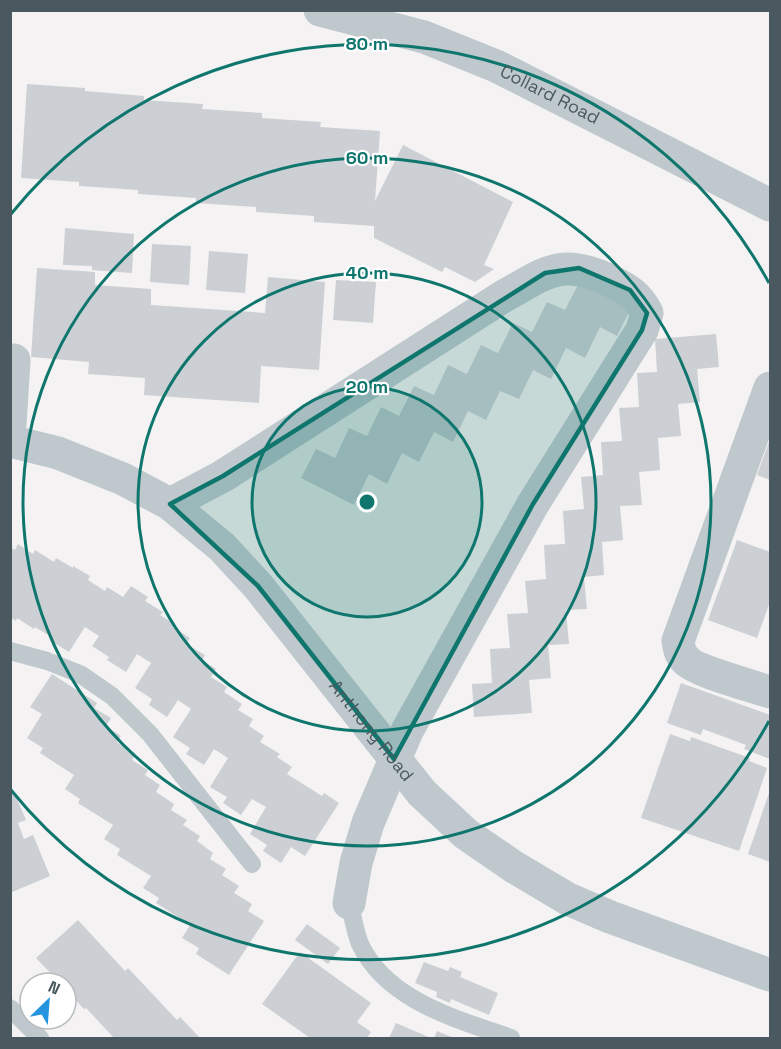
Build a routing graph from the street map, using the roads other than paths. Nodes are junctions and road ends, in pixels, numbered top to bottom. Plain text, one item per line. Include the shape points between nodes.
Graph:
1 (320, 10) edge
2 (771, 204) edge
3 (14, 360) dead end
4 (771, 388) edge
5 (10, 425) edge
6 (10, 441) edge
7 (170, 504) junction
8 (10, 651) edge
9 (771, 692) edge
10 (394, 759) junction
11 (252, 864) dead end
12 (349, 903) joint
13 (771, 975) edge
14 (10, 1008) edge
15 (40, 1038) edge
16 (511, 1038) edge

1 - 2 street, Collard Road via 424,37 496,66
3 - 5 street
4 - 9 street via 678,641 686,662
6 - 7 street, Anthony Road via 58,453 123,479
7 - 10 street, Anthony Road via 222,547 258,586
7 - 10 street via 223,476 545,273 579,268 630,290 641,302 647,313 642,330 533,504
8 - 11 lane via 80,675 112,696 150,734
10 - 12 street via 368,823
10 - 13 street, Anthony Road via 422,793 466,834 568,899
12 - 16 lane via 360,944 376,968 397,988 441,1013
14 - 15 lane

